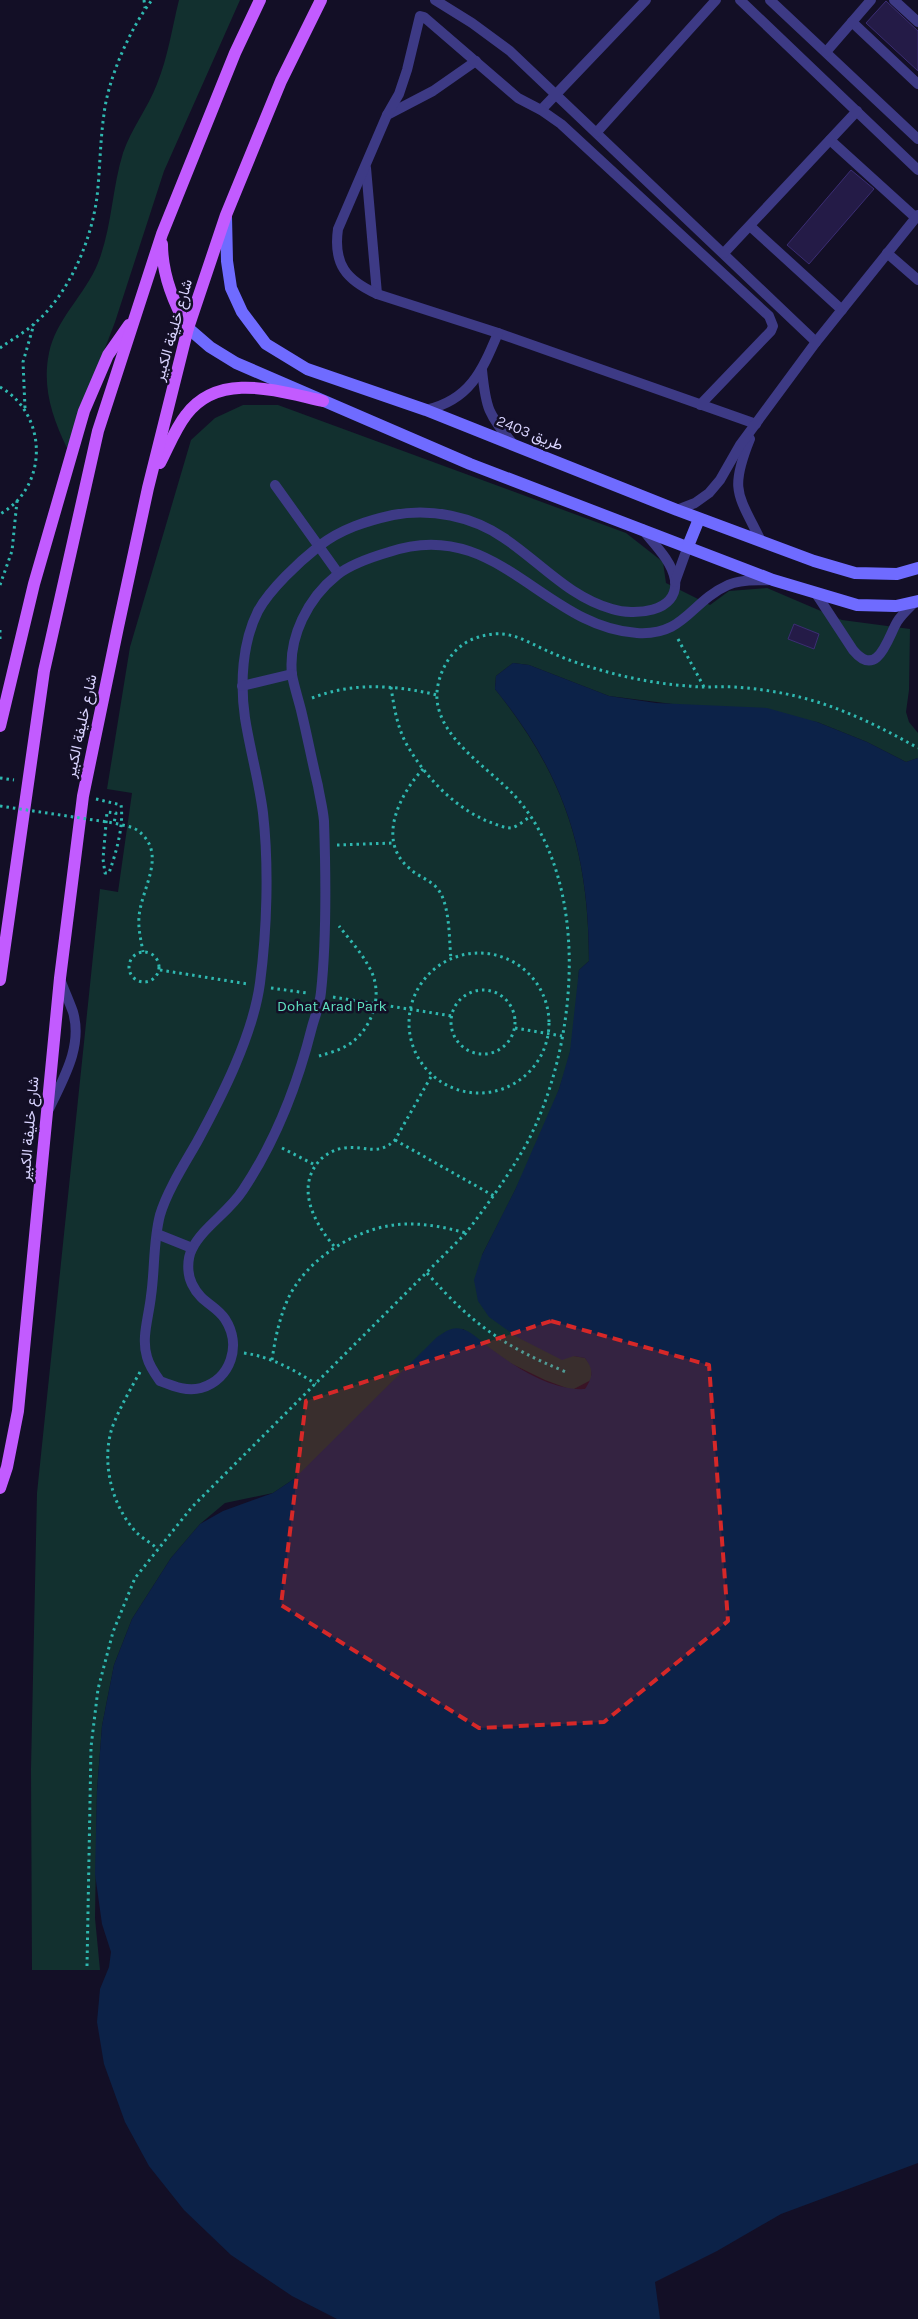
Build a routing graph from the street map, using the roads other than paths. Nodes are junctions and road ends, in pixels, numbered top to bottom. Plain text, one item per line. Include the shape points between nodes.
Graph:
1 (260, 0) edge
2 (321, 0) edge
3 (435, 0) edge
4 (646, 0) edge
5 (716, 0) edge
6 (740, 0) edge
7 (770, 0) edge
8 (871, 0) edge
9 (894, 0) edge
10 (852, 22) junction
11 (918, 22) edge
12 (826, 52) junction
13 (476, 61) junction
14 (918, 84) edge
15 (557, 94) junction
16 (541, 110) junction
17 (857, 111) junction
18 (387, 115) junction
19 (597, 132) junction
20 (830, 140) junction
21 (918, 140) edge
22 (365, 165) junction
23 (918, 170) edge
24 (226, 215) junction
25 (917, 216) edge
26 (750, 226) junction
27 (162, 234) junction
28 (887, 253) junction
29 (724, 254) junction
30 (918, 280) edge
31 (377, 294) junction
32 (842, 310) junction
33 (136, 315) junction
34 (188, 328) junction
35 (498, 333) junction
36 (816, 342) junction
37 (482, 370) junction
38 (323, 401) junction
39 (700, 405) junction
40 (426, 410) junction
41 (756, 424) junction
42 (513, 444) junction
43 (728, 468) junction
44 (738, 473) junction
45 (275, 485) dead end
46 (148, 488) junction
47 (677, 510) junction
48 (699, 518) junction
49 (641, 529) junction
50 (761, 541) junction
51 (319, 546) junction
52 (688, 546) junction
53 (918, 568) edge
54 (338, 574) junction
55 (773, 580) junction
56 (676, 582) junction
57 (816, 592) junction
58 (917, 601) edge
59 (292, 674) junction
60 (242, 686) junction
61 (0, 726) edge
62 (60, 978) junction
63 (0, 980) edge
64 (47, 1114) junction
65 (157, 1234) junction
66 (192, 1248) junction
67 (0, 1488) edge

1 - 27 main road via 235,53
2 - 24 main road, شارع خليفة الكبير via 281,81
3 - 15 lane via 510,51
4 - 15 lane
5 - 19 lane
6 - 17 lane
7 - 12 lane
8 - 10 lane
9 - 11 lane
10 - 12 lane
10 - 14 lane
12 - 21 lane
13 - 16 lane via 518,98
13 - 18 lane via 433,91
13 - 18 lane via 420,16 408,70
15 - 16 lane
15 - 19 lane
16 - 39 lane via 561,124 772,321 768,335
17 - 20 lane
17 - 23 lane
18 - 22 lane
19 - 29 lane
20 - 25 lane
20 - 26 lane
22 - 31 lane
22 - 31 lane via 338,229 336,246 348,277
24 - 34 main road, شارع خليفة الكبير
24 - 40 main road, طريق 2403 via 231,288 251,327 266,344 307,369
25 - 28 lane
26 - 29 lane
26 - 32 lane
27 - 33 main road
27 - 34 main road via 162,254 170,293
28 - 30 lane
28 - 32 lane
29 - 36 lane
31 - 35 lane
32 - 36 lane
33 - 61 main road via 108,355 84,411 34,584
33 - 63 main road via 98,431 44,671
34 - 38 main road via 236,363
34 - 46 main road, شارع خليفة الكبير
35 - 37 lane
35 - 39 lane
36 - 41 lane
37 - 40 lane via 462,394
37 - 42 lane via 488,409
38 - 46 main road via 259,388 229,388 203,398 186,416
38 - 49 main road via 470,464
39 - 41 lane
40 - 42 main road, طريق 2403
41 - 43 lane
41 - 44 lane
42 - 47 main road, طريق 2403
43 - 44 lane
43 - 47 lane via 709,493
44 - 50 lane via 741,499
45 - 51 lane
46 - 62 main road, شارع خليفة الكبير via 83,796
47 - 48 main road, طريق 2403
48 - 50 main road, طريق 2403
48 - 52 main road
49 - 52 main road
49 - 56 lane via 667,560
50 - 53 main road, طريق 2403 via 855,573 897,574
51 - 54 lane
51 - 56 lane via 345,529 380,518 412,512 444,514 477,523 504,537 566,586 593,603 614,610 634,613 662,606 670,599
51 - 60 lane via 284,578 259,610 246,649
52 - 55 main road
52 - 56 lane
54 - 55 lane via 372,557 400,548 433,545 466,550 496,561 559,605 610,628 636,633 657,633 679,624 708,596 733,582
54 - 59 lane via 314,598 300,623
55 - 57 main road
57 - 58 main road via 857,605 896,606
57 - 58 lane via 853,650 864,659 884,652 898,621
59 - 60 lane
59 - 66 lane via 324,815 325,907 321,996 304,1061 270,1142 242,1193
60 - 65 lane via 262,812 267,880 260,986 243,1044 218,1104 161,1213
62 - 64 main road, شارع خليفة الكبير
62 - 64 lane via 73,1013 74,1047 68,1070
64 - 67 main road, شارع خليفة الكبير via 18,1411
65 - 66 lane
65 - 66 lane via 145,1339 147,1359 160,1381 182,1389 200,1388 219,1379 229,1368 234,1352 232,1334 224,1316 200,1299 189,1280 188,1260

